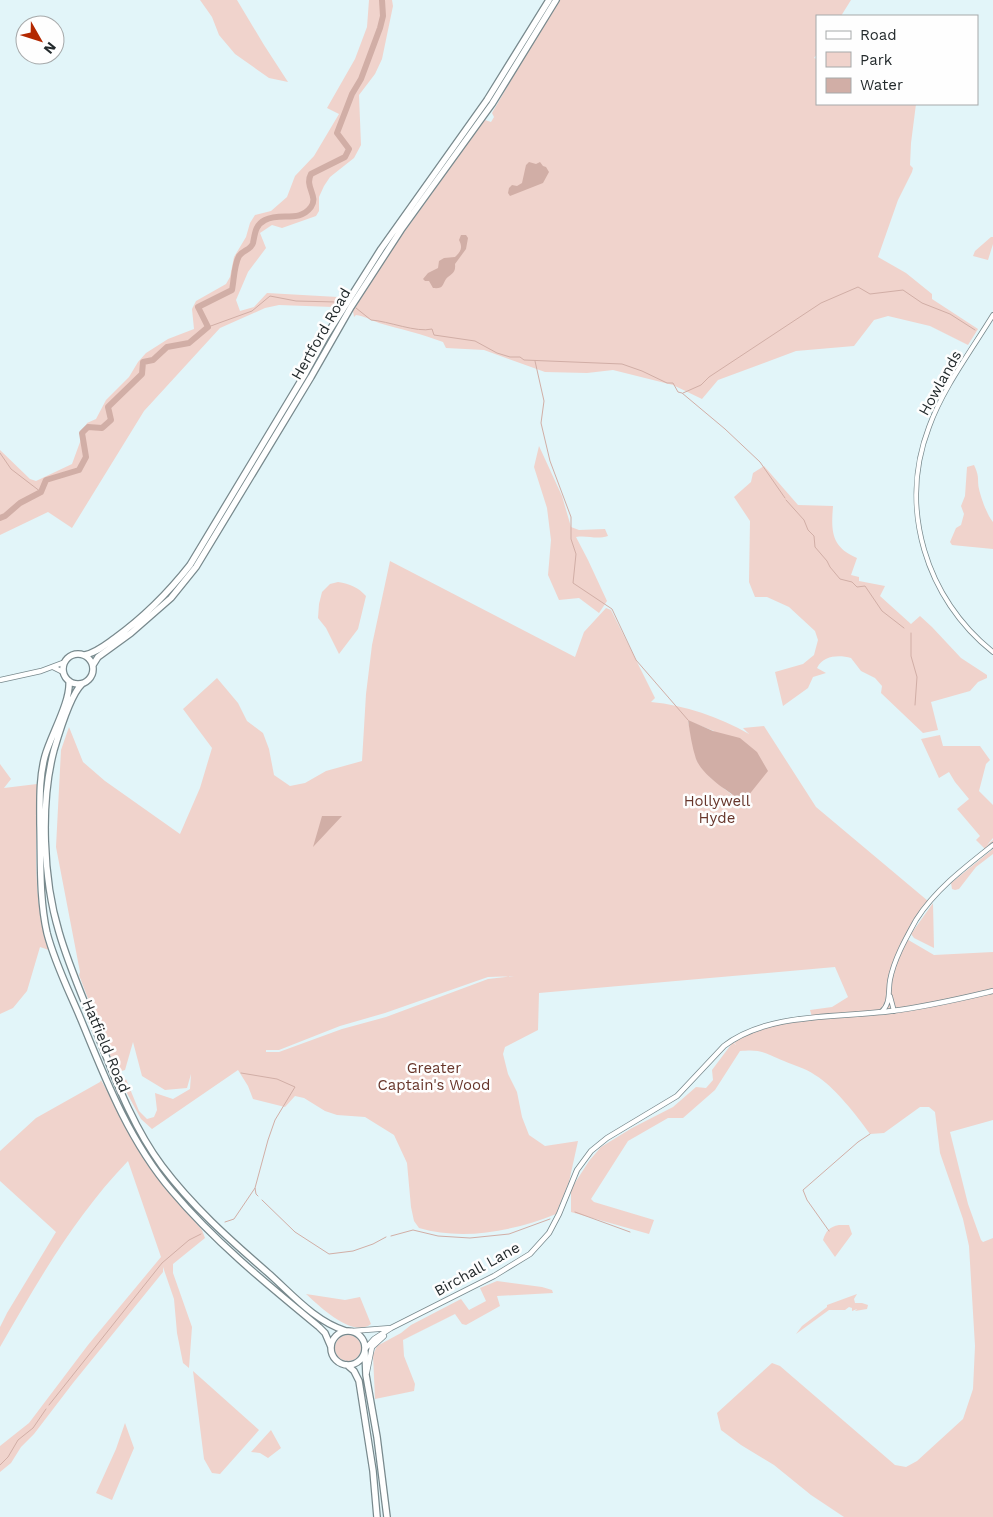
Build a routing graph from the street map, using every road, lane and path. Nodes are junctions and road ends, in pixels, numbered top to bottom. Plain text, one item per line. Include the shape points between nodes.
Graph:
1 (549, 0) edge
2 (556, 0) edge
3 (993, 316) edge
4 (993, 652) edge
5 (85, 655) junction
6 (65, 662) junction
7 (93, 665) junction
8 (53, 667) junction
9 (63, 672) junction
10 (0, 680) edge
11 (69, 681) junction
12 (82, 684) junction
13 (993, 845) edge
14 (889, 989) junction
15 (993, 991) edge
16 (892, 1011) junction
17 (880, 1012) junction
18 (390, 1330) junction
19 (349, 1331) junction
20 (331, 1347) junction
21 (365, 1350) junction
22 (348, 1364) junction
23 (366, 1375) junction
24 (377, 1517) edge
25 (387, 1517) edge

1 - 5 highway, Hertford Road via 487,100 371,265 190,564 147,612 102,647
2 - 7 highway, Hertford Road via 492,104 353,303 196,567 171,598 131,634 98,657
3 - 4 street, Howlands via 935,412 921,452 916,489 920,537 938,588 968,630
5 - 6 highway via 73,655
5 - 7 highway
6 - 8 main road
6 - 9 highway
7 - 12 highway via 92,676
8 - 9 main road
8 - 10 main road
9 - 11 highway
11 - 12 highway
11 - 20 highway, Hatfield Road via 41,779 44,917 58,967 130,1131 167,1185 225,1246 320,1327
12 - 19 highway, Hatfield Road via 75,692 60,732 49,776 46,822 50,889 64,948 114,1077 147,1144 214,1225 310,1310 331,1326
13 - 14 street via 945,885 921,913 895,963
14 - 16 street
14 - 17 street via 886,1006
15 - 16 main road, Birchall Lane
16 - 17 main road, Birchall Lane
17 - 18 main road, Birchall Lane via 770,1024 733,1040 677,1096 607,1138 591,1152 577,1170 559,1214 541,1244 530,1254 517,1264
18 - 19 main road, Birchall Lane
18 - 21 main road, Birchall Lane via 376,1337
18 - 23 main road via 372,1347
19 - 20 highway via 336,1336
19 - 21 highway via 360,1336
20 - 22 highway via 339,1362
21 - 22 highway via 360,1360
21 - 23 highway
22 - 24 highway via 360,1380
23 - 25 highway

